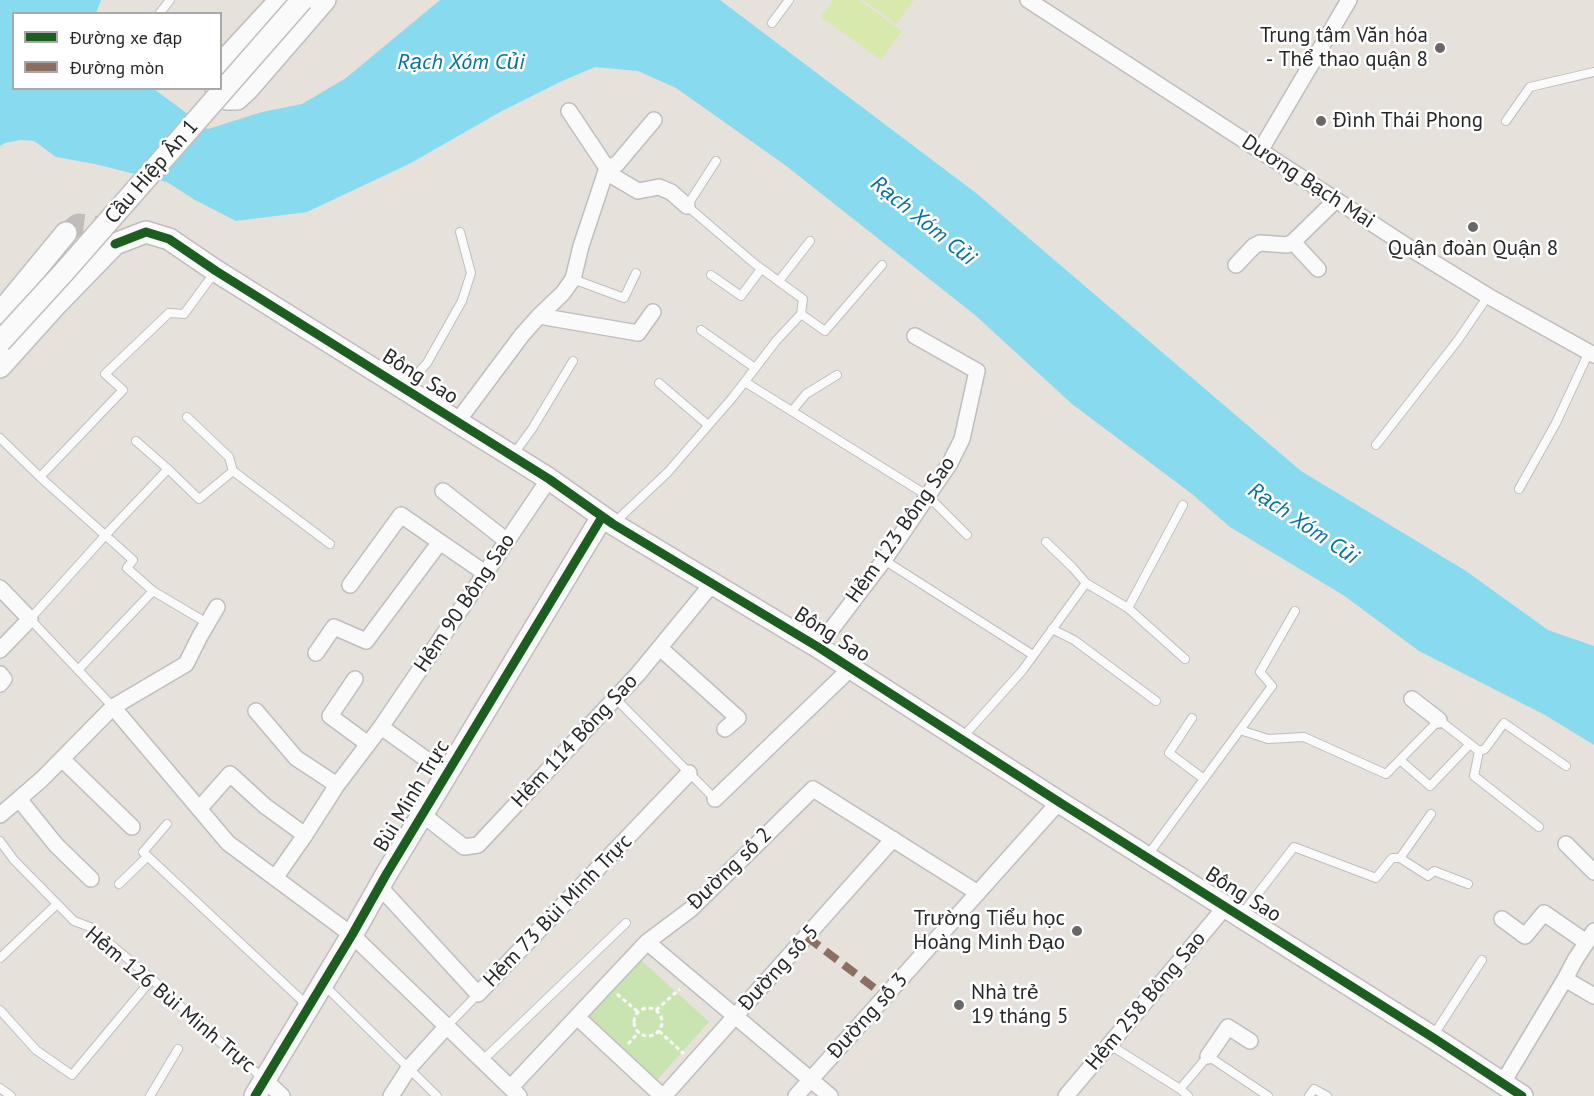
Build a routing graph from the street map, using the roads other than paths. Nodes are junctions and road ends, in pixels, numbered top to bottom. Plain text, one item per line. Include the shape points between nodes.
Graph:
1 (170, 0) edge
2 (280, 0) edge
3 (302, 0) edge
4 (324, 0) edge
5 (789, 0) edge
6 (1028, 0) edge
7 (1349, 0) edge
8 (161, 12) edge
9 (772, 23) dead end
10 (222, 63) edge
11 (1594, 72) edge
12 (218, 90) edge
13 (569, 111) dead end
14 (654, 120) dead end
15 (1506, 121) dead end
16 (1260, 151) junction
17 (716, 161) dead end
18 (607, 170) junction
19 (1336, 200) junction
20 (687, 206) junction
21 (460, 232) dead end
22 (66, 233) tunnel mouth
23 (810, 241) dead end
24 (1293, 242) junction
25 (882, 265) dead end
26 (1236, 265) dead end
27 (761, 269) junction
28 (1318, 269) dead end
29 (216, 271) junction
30 (636, 273) dead end
31 (711, 275) dead end
32 (573, 279) junction
33 (779, 281) junction
34 (1488, 296) junction
35 (653, 312) dead end
36 (0, 313) edge
37 (801, 314) junction
38 (539, 316) junction
39 (701, 330) dead end
40 (915, 336) dead end
41 (0, 342) edge
42 (1592, 350) edge
43 (573, 361) dead end
44 (0, 367) edge
45 (755, 369) junction
46 (837, 375) dead end
47 (745, 382) junction
48 (659, 383) dead end
49 (404, 388) junction
50 (792, 411) junction
51 (187, 417) dead end
52 (457, 422) junction
53 (708, 426) junction
54 (0, 438) edge
55 (136, 441) dead end
56 (1376, 445) dead end
57 (512, 456) junction
58 (168, 469) junction
59 (233, 471) junction
60 (40, 477) junction
61 (549, 479) junction
62 (1519, 489) dead end
63 (443, 491) dead end
64 (928, 496) junction
65 (1184, 506) dead end
66 (607, 520) junction
67 (105, 535) junction
68 (967, 535) dead end
69 (507, 541) junction
70 (440, 542) junction
71 (1046, 542) dead end
72 (330, 544) dead end
73 (884, 560) junction
74 (485, 573) junction
75 (1086, 583) junction
76 (712, 584) junction
77 (350, 585) dead end
78 (0, 588) edge
79 (153, 591) junction
80 (217, 607) dead end
81 (1128, 608) junction
82 (1295, 611) dead end
83 (30, 619) junction
84 (207, 623) junction
85 (1052, 629) junction
86 (818, 647) junction
87 (660, 648) junction
88 (0, 650) edge
89 (316, 653) dead end
90 (1033, 655) junction
91 (1185, 658) dead end
92 (851, 668) junction
93 (78, 670) junction
94 (0, 675) edge
95 (355, 679) dead end
96 (0, 684) edge
97 (615, 698) junction
98 (1412, 699) dead end
99 (1156, 701) dead end
100 (113, 707) junction
101 (255, 711) dead end
102 (1192, 718) dead end
103 (1439, 720) junction
104 (381, 727) junction
105 (725, 729) dead end
106 (1240, 730) junction
107 (961, 739) junction
108 (368, 744) junction
109 (1470, 744) junction
110 (1479, 751) junction
111 (62, 759) junction
112 (1400, 760) junction
113 (1566, 766) dead end
114 (689, 773) junction
115 (447, 774) junction
116 (1204, 779) junction
117 (337, 784) junction
118 (19, 799) junction
119 (715, 799) joint
120 (1059, 802) junction
121 (199, 809) junction
122 (422, 814) junction
123 (1431, 814) dead end
124 (0, 815) edge
125 (167, 824) dead end
126 (132, 827) dead end
127 (1539, 827) dead end
128 (305, 835) junction
129 (893, 839) junction
130 (0, 841) edge
131 (1566, 844) dead end
132 (1147, 856) junction
133 (147, 857) junction
134 (1400, 858) junction
135 (1594, 872) edge
136 (275, 878) junction
137 (92, 879) dead end
138 (119, 884) dead end
139 (1468, 884) dead end
140 (379, 886) junction
141 (978, 893) junction
142 (57, 904) junction
143 (1234, 911) junction
144 (1502, 919) dead end
145 (626, 923) dead end
146 (351, 935) junction
147 (1590, 937) edge
148 (647, 942) junction
149 (0, 958) edge
150 (1482, 960) dead end
151 (152, 979) junction
152 (1565, 979) junction
153 (323, 984) junction
154 (478, 994) junction
155 (1594, 996) edge
156 (309, 1007) junction
157 (0, 1010) edge
158 (577, 1017) junction
159 (735, 1017) junction
160 (447, 1026) junction
161 (1432, 1037) junction
162 (1250, 1041) dead end
163 (1110, 1045) junction
164 (178, 1049) dead end
165 (1208, 1056) junction
166 (483, 1060) junction
167 (409, 1068) junction
168 (811, 1080) junction
169 (1500, 1087) junction
170 (0, 1088) edge
171 (260, 1088) edge
172 (1180, 1089) junction
173 (515, 1092) edge
174 (11, 1096) edge
175 (150, 1096) edge
176 (282, 1096) edge
177 (391, 1096) edge
178 (436, 1096) edge
179 (663, 1096) edge
180 (796, 1096) edge
181 (830, 1096) edge
182 (1066, 1096) edge
183 (1188, 1096) edge
184 (1268, 1096) edge
185 (1309, 1096) edge
186 (1327, 1096) edge
187 (1522, 1096) edge

1 - 8 lane
2 - 10 street
3 - 41 street, Cầu Hiệp Ân 1, bridge
4 - 12 street via 237,99 227,99
5 - 9 lane
6 - 16 street, Dương Bạch Mai
7 - 16 street
11 - 15 lane via 1530,87
13 - 18 street
14 - 18 street via 617,164
16 - 19 street, Dương Bạch Mai
17 - 20 lane
18 - 20 street via 638,191 659,187
18 - 32 street
19 - 24 street
19 - 34 street, Dương Bạch Mai
20 - 27 lane
21 - 49 lane via 471,273 462,301 427,363
22 - 36 street
23 - 33 lane
24 - 26 street via 1260,243
24 - 28 street
25 - 37 lane via 825,331
27 - 31 lane via 741,296
27 - 33 lane
29 - 44 street, Bông Sao via 169,239 146,232 115,244
29 - 49 street, Bông Sao
29 - 60 lane via 184,314 169,313 105,374 123,390
30 - 32 lane via 624,298
32 - 38 street
33 - 37 lane via 803,299
34 - 42 street, Dương Bạch Mai
34 - 56 lane
35 - 38 street via 638,333
37 - 45 lane
38 - 52 street
39 - 45 lane
40 - 64 street, Hẻm 123 Bông Sao via 978,370 962,439
42 - 62 lane
43 - 57 lane
45 - 47 lane
46 - 50 lane via 806,394
47 - 50 lane
47 - 53 lane
48 - 53 lane
49 - 52 street, Bông Sao
50 - 64 lane
51 - 59 lane via 230,457
52 - 57 street, Bông Sao
53 - 66 lane via 668,472
54 - 60 lane
55 - 58 lane
57 - 61 street, Bông Sao
58 - 59 lane via 199,499
58 - 67 lane
59 - 72 lane
60 - 67 lane
61 - 66 street, Bông Sao
61 - 69 street, Hẻm 90 Bông Sao
63 - 69 street
64 - 68 lane
64 - 73 street, Hẻm 123 Bông Sao
65 - 81 lane
66 - 76 street, Bông Sao
66 - 115 street, Bùi Minh Trực
67 - 79 lane via 133,560 127,568
67 - 83 lane
69 - 74 street, Hẻm 90 Bông Sao
70 - 74 street
70 - 77 street via 400,515
70 - 89 street via 366,641 334,627
71 - 75 lane
73 - 86 street, Hẻm 123 Bông Sao
73 - 90 lane
74 - 104 street, Hẻm 90 Bông Sao
75 - 81 lane
75 - 85 lane
76 - 86 street, Bông Sao
76 - 87 street, Hẻm 114 Bông Sao
78 - 83 street
79 - 84 lane
79 - 93 lane
80 - 84 street
81 - 91 lane
82 - 106 lane via 1260,672 1272,686
83 - 88 street
83 - 93 lane
84 - 100 street via 186,664
85 - 90 lane
85 - 99 lane via 1074,640
86 - 92 street, Bông Sao
87 - 97 street, Hẻm 114 Bông Sao
87 - 105 street via 738,717
90 - 107 lane
92 - 107 street, Bông Sao
92 - 119 street
93 - 100 lane
94 - 96 street via 4,679
95 - 108 street via 330,716
97 - 114 lane
97 - 122 street, Hẻm 114 Bông Sao via 478,845 464,847
98 - 103 street
100 - 111 street
100 - 121 street
101 - 117 street via 296,758
102 - 116 lane via 1169,753
103 - 109 lane
103 - 112 lane
104 - 108 street, Hẻm 90 Bông Sao
104 - 115 street
106 - 112 lane via 1268,740 1304,738 1386,774
106 - 116 lane
107 - 120 street, Bông Sao
108 - 117 street, Hẻm 90 Bông Sao
109 - 110 lane
109 - 112 lane via 1430,786
110 - 113 lane via 1485,749 1504,723
110 - 127 lane via 1474,776
111 - 118 street
111 - 126 street
114 - 119 lane
114 - 154 street, Hẻm 73 Bùi Minh Trực
115 - 122 street, Bùi Minh Trực
116 - 132 lane
117 - 128 street, Hẻm 90 Bông Sao
118 - 124 street
118 - 137 street via 56,845
120 - 132 street, Bông Sao
120 - 141 street, Đường số 3
121 - 128 street via 230,774
121 - 136 street via 228,843
122 - 140 street, Bùi Minh Trực
123 - 134 lane
125 - 133 lane via 143,852
128 - 136 street, Hẻm 90 Bông Sao
129 - 141 street, Đường số 2
129 - 148 street, Đường số 2 via 813,789 691,909
129 - 159 street, Đường số 5
130 - 142 lane, Hẻm 126 Bùi Minh Trực
131 - 135 street
132 - 143 street, Bông Sao
133 - 138 lane
133 - 156 lane
134 - 139 lane via 1428,876 1434,871
134 - 143 lane via 1392,858 1376,878 1294,847
136 - 146 street
140 - 146 street, Bùi Minh Trực
140 - 154 street, Hẻm 73 Bùi Minh Trực
141 - 168 street, Đường số 3
142 - 149 lane
142 - 151 lane, Hẻm 126 Bùi Minh Trực
143 - 161 street, Bông Sao
143 - 163 street, Hẻm 258 Bông Sao
144 - 147 street via 1525,936 1544,913
145 - 166 lane
146 - 153 street, Bùi Minh Trực
146 - 160 street
147 - 152 street
148 - 158 street, Đường số 2
148 - 159 street
150 - 161 lane
151 - 157 lane via 72,1075 36,1050
151 - 171 lane, Hẻm 126 Bùi Minh Trực
152 - 155 street
152 - 169 street
153 - 156 street, Bùi Minh Trực
153 - 167 lane
154 - 160 lane
156 - 171 street, Bùi Minh Trực
158 - 173 street, Đường số 2
158 - 179 street
159 - 168 street
159 - 179 street, Đường số 5
160 - 166 street
160 - 167 street
161 - 169 street, Bông Sao
162 - 165 street via 1228,1027
163 - 172 lane
163 - 182 street, Hẻm 258 Bông Sao
164 - 175 lane
165 - 172 lane
165 - 184 lane
166 - 173 street
167 - 177 street
167 - 178 lane
168 - 180 street, Đường số 3
168 - 181 street
169 - 187 street, Bông Sao
170 - 174 lane
171 - 176 street
172 - 183 lane
185 - 186 lane via 1314,1089

